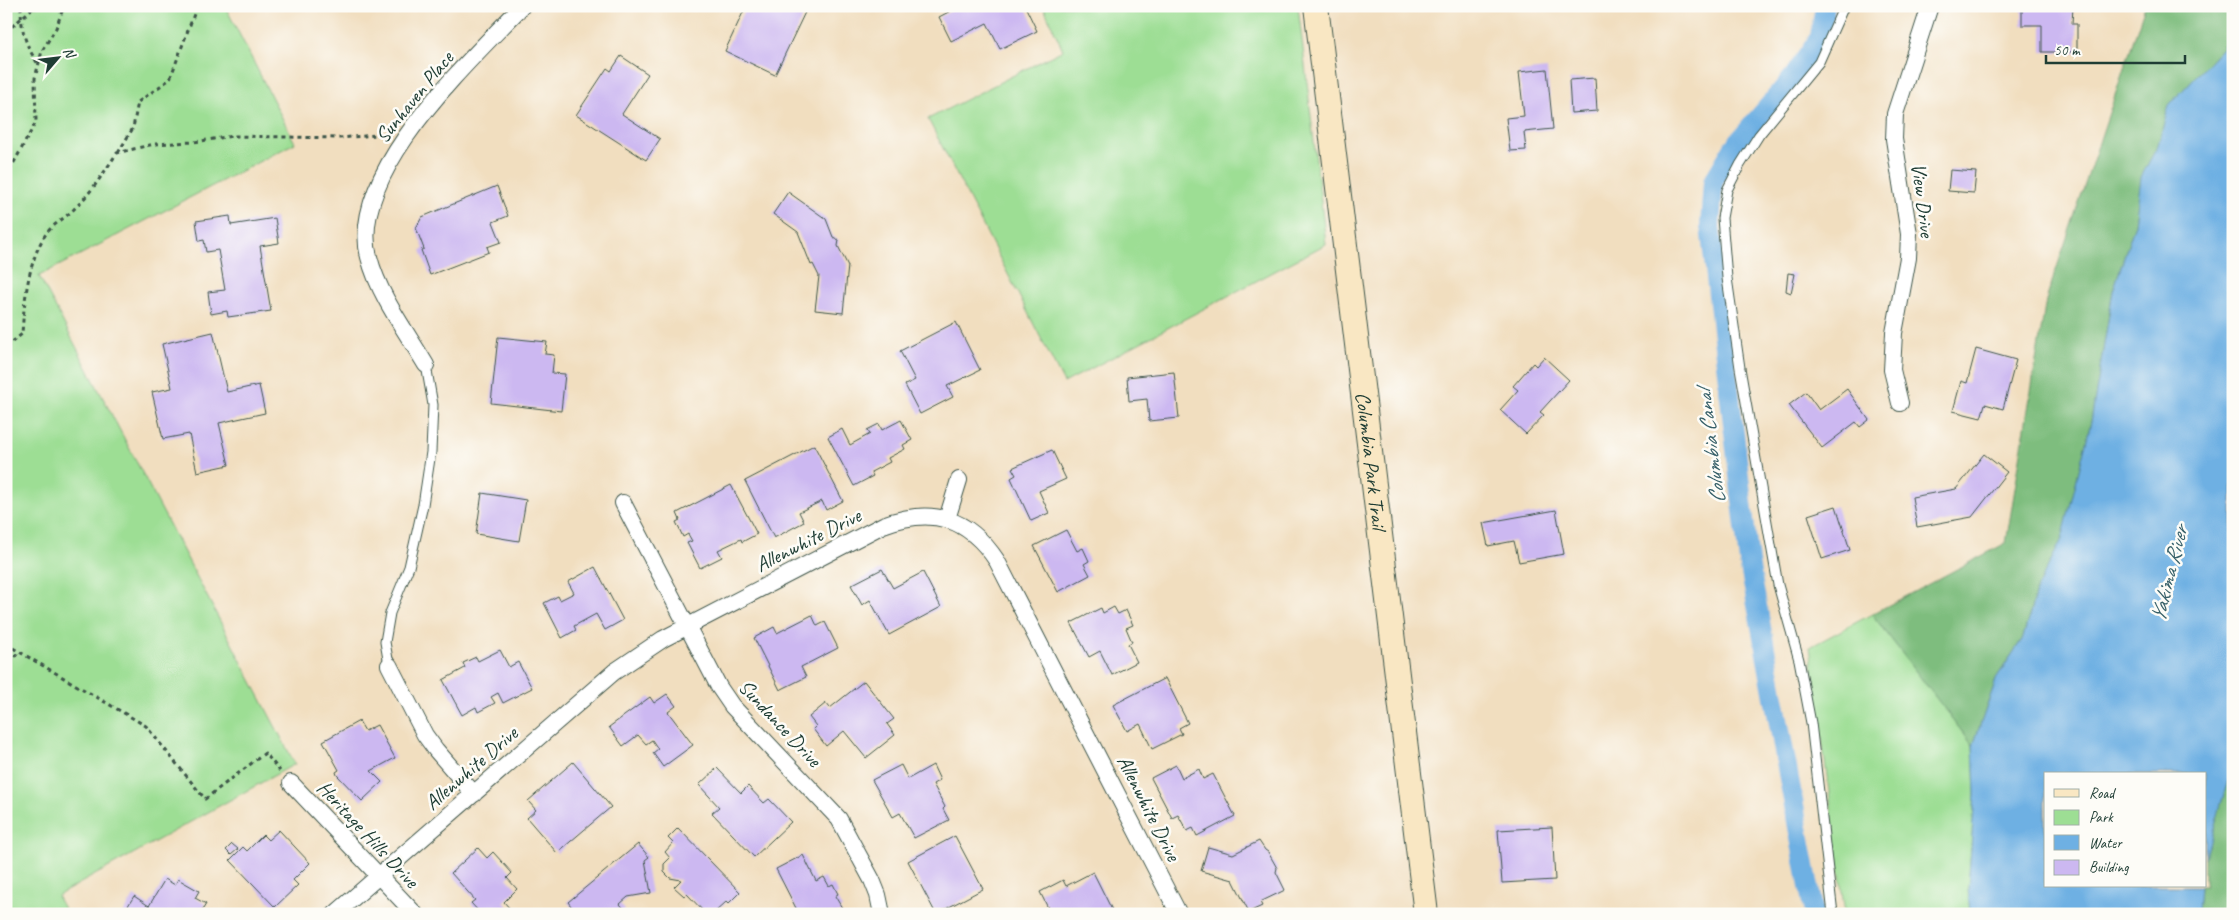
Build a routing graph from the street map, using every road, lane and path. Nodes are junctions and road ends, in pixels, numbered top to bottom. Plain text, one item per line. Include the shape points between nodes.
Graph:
1 (21, 6) edge
2 (35, 6) edge
3 (64, 6) edge
4 (197, 6) edge
5 (522, 6) edge
6 (1316, 6) edge
7 (1844, 6) edge
8 (1930, 6) edge
9 (21, 19) junction
10 (6, 32) edge
11 (39, 65) junction
12 (410, 132) junction
13 (117, 153) junction
14 (6, 177) edge
15 (6, 347) edge
16 (426, 365) joint
17 (1900, 403) dead end
18 (959, 480) dead end
19 (623, 503) dead end
20 (947, 519) junction
21 (688, 626) junction
22 (6, 644) edge
23 (18, 651) junction
24 (389, 665) joint
25 (6, 670) edge
26 (291, 783) joint
27 (474, 794) junction
28 (379, 876) junction
29 (335, 914) edge
30 (414, 914) edge
31 (882, 914) edge
32 (1179, 914) edge
33 (1426, 914) edge
34 (1833, 914) edge

1 - 9 path
2 - 9 path
3 - 11 path via 42,51
4 - 13 path via 170,79 138,102 133,128
5 - 12 street, Sunhaven Place via 457,75
6 - 33 main road, Columbia Park Trail
7 - 34 lane via 1819,62 1759,135 1740,165 1727,190 1722,218 1742,378 1778,585 1799,660 1810,723
8 - 17 street, View Drive via 1895,114 1894,140 1909,234 1908,258 1894,333 1892,370
9 - 10 path
9 - 11 path via 26,44
11 - 14 path via 35,78 36,122
12 - 13 path via 339,138 234,136 154,144
12 - 16 street, Sunhaven Place via 388,164 376,192 366,239 375,275
13 - 15 path via 76,208 47,233 36,255 24,303 22,334
16 - 24 lane via 433,405 431,452 424,505 409,567 390,613 384,642
18 - 20 street
19 - 21 street, Sundance Drive
20 - 21 street, Allenwhite Drive via 911,517 883,526
20 - 32 street, Allenwhite Drive via 977,535 997,561
21 - 27 street, Allenwhite Drive via 614,672
21 - 31 street, Sundance Drive via 729,702 839,819 872,880
22 - 23 path
23 - 25 path
23 - 26 path via 146,726 205,798 265,753
24 - 27 street via 425,734
26 - 28 street, Heritage Hills Drive
27 - 28 street, Allenwhite Drive
28 - 29 street, Allenwhite Drive
28 - 30 street, Heritage Hills Drive

